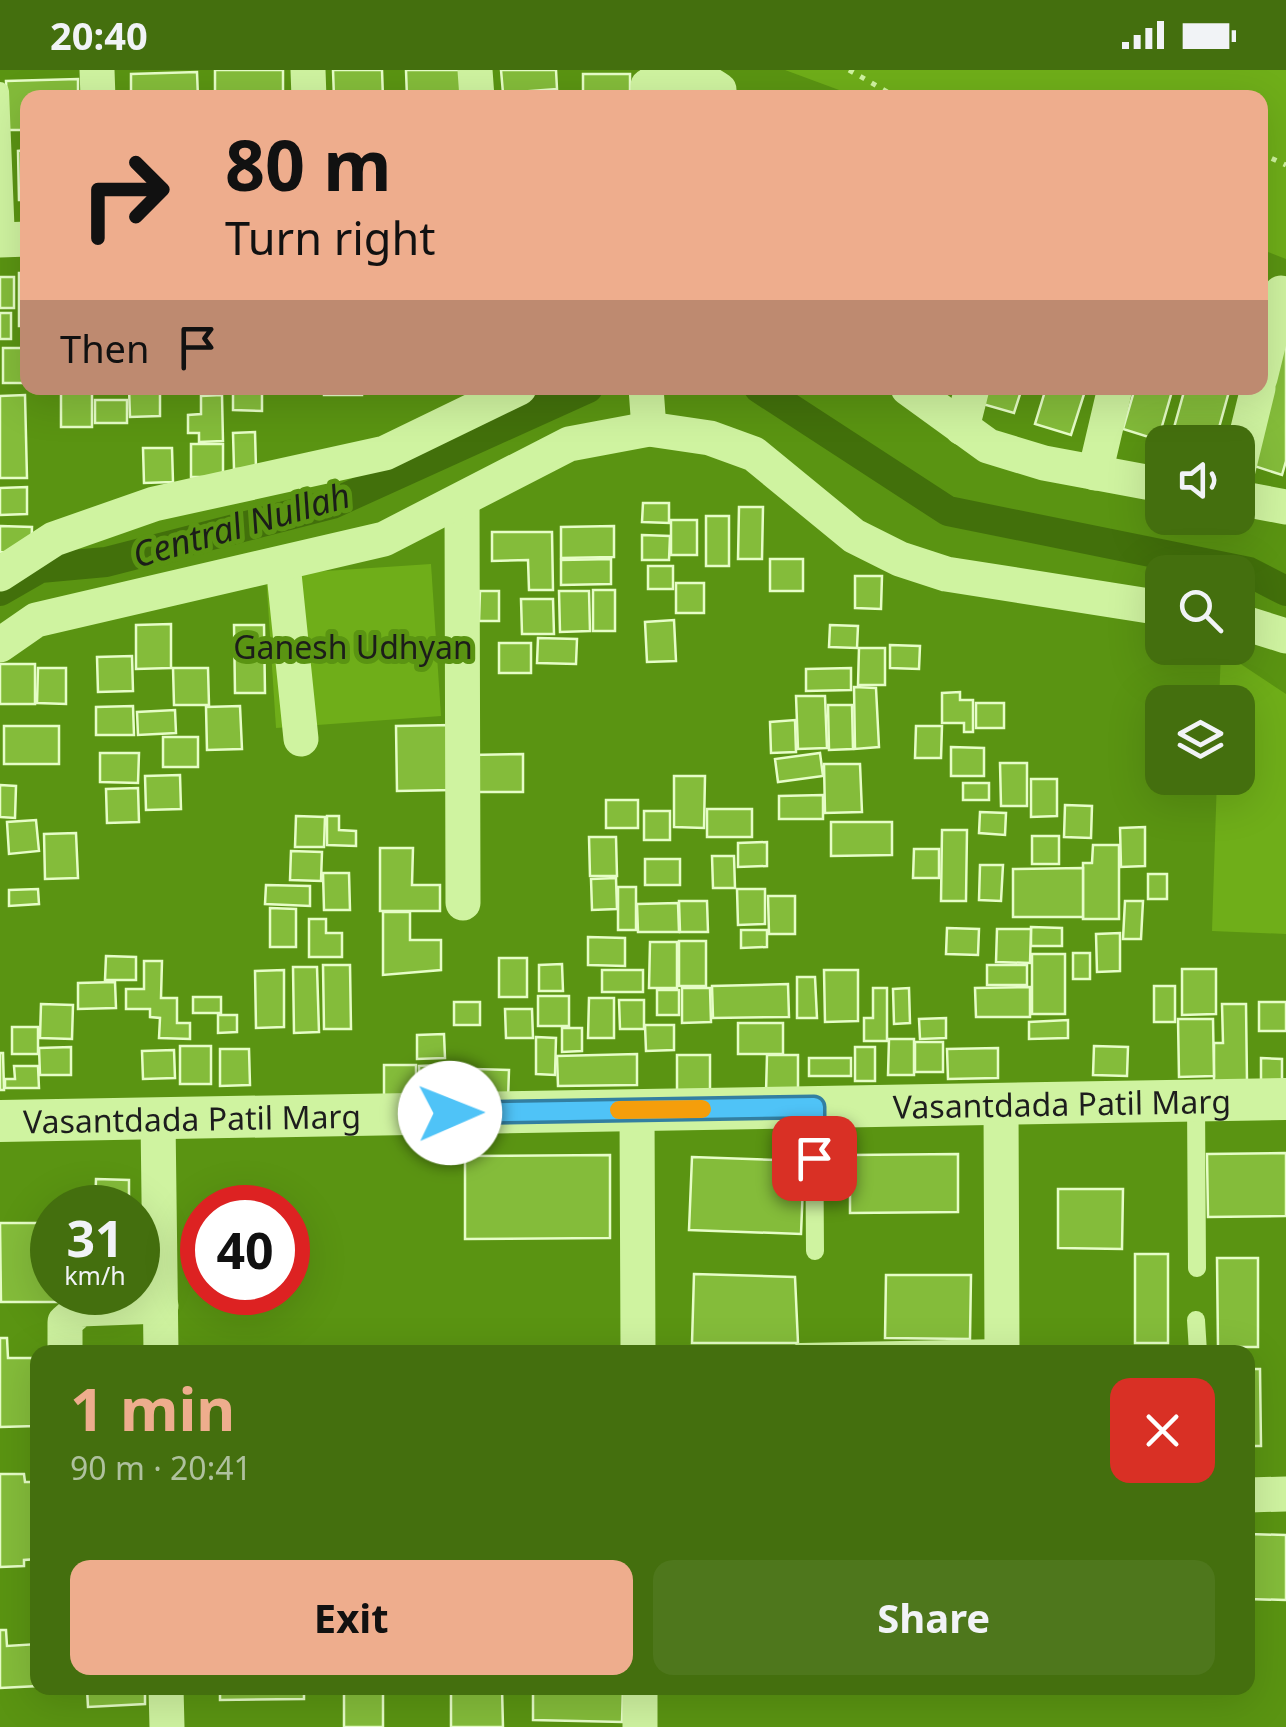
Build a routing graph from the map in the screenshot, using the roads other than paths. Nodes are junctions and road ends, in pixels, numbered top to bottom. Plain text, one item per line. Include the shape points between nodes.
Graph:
1 (648, 90) edge
2 (719, 90) edge
3 (0, 91) edge
4 (11, 240) edge
5 (1281, 293) dead end
6 (1268, 346) edge
7 (505, 395) edge
8 (917, 395) edge
9 (970, 395) edge
10 (1113, 395) edge
11 (1256, 395) edge
12 (647, 408) edge
13 (1249, 425) edge
14 (962, 428) junction
15 (1096, 473) junction
16 (1145, 482) edge
17 (462, 501) junction
18 (1255, 501) edge
19 (1286, 506) edge
20 (283, 564) junction
21 (0, 574) edge
22 (1145, 605) edge
23 (1255, 627) edge
24 (1286, 636) edge
25 (0, 645) edge
26 (301, 739) dead end
27 (464, 903) dead end
28 (1286, 1098) edge
29 (1196, 1100) junction
30 (1001, 1104) junction
31 (814, 1107) junction
32 (637, 1110) junction
33 (158, 1119) junction
34 (0, 1121) edge
35 (814, 1251) dead end
36 (1197, 1268) dead end
37 (161, 1306) junction
38 (1196, 1320) dead end
39 (66, 1345) edge
40 (161, 1345) edge
41 (638, 1345) edge
42 (1002, 1345) edge
43 (1198, 1345) edge
44 (1286, 1494) edge
45 (1255, 1495) edge
46 (166, 1695) edge
47 (640, 1695) edge
48 (167, 1727) edge
49 (640, 1727) edge

1 - 2 street via 661,76 701,76
3 - 4 lane
5 - 6 street
7 - 21 street via 385,453 154,504 54,539
8 - 14 street
9 - 14 street
10 - 15 street
11 - 13 street
12 - 17 street
12 - 22 street via 754,454 854,536 900,558 946,574
14 - 15 street via 988,446
15 - 16 street
17 - 20 street via 384,539
17 - 27 street
18 - 19 street
20 - 25 street via 36,620
20 - 26 street
23 - 24 street
28 - 29 street, Vasantdada Patil Marg
29 - 30 street, Vasantdada Patil Marg
29 - 36 lane
30 - 31 street, Vasantdada Patil Marg
30 - 42 street
31 - 32 street, Vasantdada Patil Marg
31 - 35 lane
32 - 33 street, Vasantdada Patil Marg
32 - 41 street
33 - 34 street, Vasantdada Patil Marg
33 - 37 street
37 - 39 street via 80,1309 66,1322
37 - 40 street
38 - 43 lane
44 - 45 street
46 - 48 street
47 - 49 street

